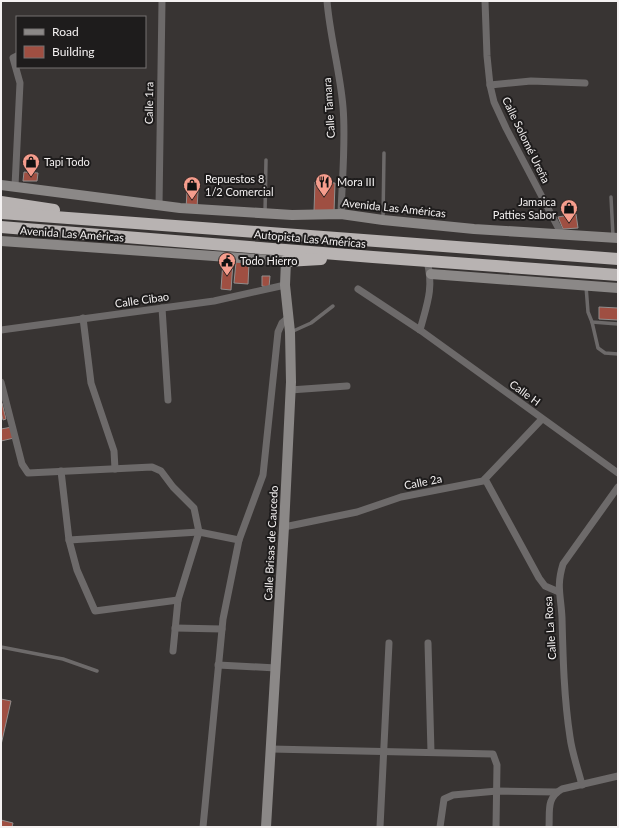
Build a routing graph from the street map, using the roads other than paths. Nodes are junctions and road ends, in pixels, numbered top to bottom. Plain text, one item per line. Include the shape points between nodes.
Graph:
1 (162, 1) edge
2 (327, 1) edge
3 (485, 1) edge
4 (16, 56) edge
5 (585, 83) dead end
6 (490, 85) junction
7 (384, 153) dead end
8 (266, 160) dead end
9 (1, 185) edge
10 (14, 186) junction
11 (612, 197) dead end
12 (1, 202) edge
13 (159, 206) junction
14 (1, 214) edge
15 (265, 214) junction
16 (341, 214) junction
17 (383, 220) junction
18 (144, 224) junction
19 (1, 227) edge
20 (562, 235) junction
21 (616, 237) edge
22 (1, 242) edge
23 (373, 257) junction
24 (618, 259) edge
25 (286, 261) junction
26 (427, 261) junction
27 (431, 274) junction
28 (618, 275) edge
29 (285, 285) junction
30 (586, 285) junction
31 (618, 288) edge
32 (358, 289) dead end
33 (333, 306) dead end
34 (162, 308) junction
35 (83, 318) junction
36 (288, 318) junction
37 (592, 322) junction
38 (618, 324) edge
39 (1, 330) edge
40 (420, 330) junction
41 (290, 332) junction
42 (618, 354) edge
43 (1, 382) edge
44 (347, 386) dead end
45 (290, 390) junction
46 (168, 400) dead end
47 (542, 419) junction
48 (115, 469) junction
49 (61, 471) junction
50 (618, 473) edge
51 (486, 479) junction
52 (618, 487) edge
53 (284, 527) junction
54 (199, 532) junction
55 (69, 540) junction
56 (239, 540) junction
57 (559, 592) junction
58 (178, 600) junction
59 (175, 628) junction
60 (222, 629) junction
61 (389, 643) dead end
62 (428, 643) dead end
63 (1, 647) edge
64 (173, 651) dead end
65 (218, 665) junction
66 (276, 668) junction
67 (97, 671) dead end
68 (271, 749) junction
69 (384, 751) junction
70 (431, 752) junction
71 (618, 776) edge
72 (582, 784) junction
73 (497, 791) junction
74 (556, 792) junction
75 (203, 827) edge
76 (266, 827) edge
77 (380, 827) edge
78 (440, 827) edge
79 (496, 827) edge
80 (549, 827) edge

1 - 13 street, Calle 1ra
2 - 16 street, Calle Tamara via 343,108
3 - 6 street, Calle Solomé Ureña via 486,56
4 - 10 street via 13,58 20,83
5 - 6 street via 531,81
6 - 20 street, Calle Solomé Ureña via 498,112
7 - 17 lane
8 - 15 lane
9 - 10 street, Avenida Las Américas
10 - 13 street, Avenida Las Américas
11 - 21 lane
12 - 18 highway
13 - 15 street, Avenida Las Américas
14 - 18 highway, Autopista Las Américas
15 - 16 street, Avenida Las Américas
16 - 17 street, Avenida Las Américas
17 - 20 street, Avenida Las Américas
18 - 24 highway, Autopista Las Américas
19 - 23 highway, Autopista Las Américas
20 - 21 street, Avenida Las Américas
22 - 25 street, Avenida Las Américas
23 - 25 highway
23 - 26 highway, Autopista Las Américas
25 - 29 street, Calle Brisas de Caucedo
26 - 27 street
26 - 28 highway, Autopista Las Américas
27 - 30 street
27 - 40 street via 431,291
29 - 34 street, Calle Cibao via 214,301
29 - 36 street, Calle Brisas de Caucedo
30 - 31 street
30 - 37 lane via 588,312
32 - 40 street, Calle H
33 - 41 lane via 311,323
34 - 35 street, Calle Cibao
34 - 46 street
35 - 39 street, Calle Cibao
35 - 48 street via 91,383 114,451
36 - 41 street, Calle Brisas de Caucedo
36 - 56 street via 278,332 263,475
37 - 38 lane
37 - 42 lane via 598,348 605,353
40 - 47 street, Calle H
41 - 45 street, Calle Brisas de Caucedo
43 - 49 street via 22,464 28,473
44 - 45 street
45 - 53 street, Calle Brisas de Caucedo
47 - 50 street, Calle H
47 - 51 street, Calle 2a
48 - 49 street
48 - 54 street via 152,468 161,471 194,508
49 - 55 street
51 - 53 street, Calle 2a via 401,497 357,512
51 - 57 street via 539,578 545,586
52 - 57 street, Calle La Rosa via 563,564 559,576
53 - 66 street, Calle Brisas de Caucedo
54 - 55 street
54 - 56 street
54 - 58 street
55 - 58 street via 77,570 95,611
56 - 60 street
57 - 72 street, Calle La Rosa via 570,738
58 - 59 street
59 - 60 street
59 - 64 street
60 - 65 street
61 - 69 street
62 - 70 street
63 - 67 lane via 63,659
65 - 66 street
65 - 75 street
66 - 68 street, Calle Brisas de Caucedo
68 - 69 street
68 - 76 street, Calle Brisas de Caucedo
69 - 70 street
69 - 77 street
70 - 73 street via 493,754 497,765
71 - 72 street
72 - 74 street
73 - 74 street
73 - 78 street via 453,795 444,799
73 - 79 street
74 - 80 street via 550,801

